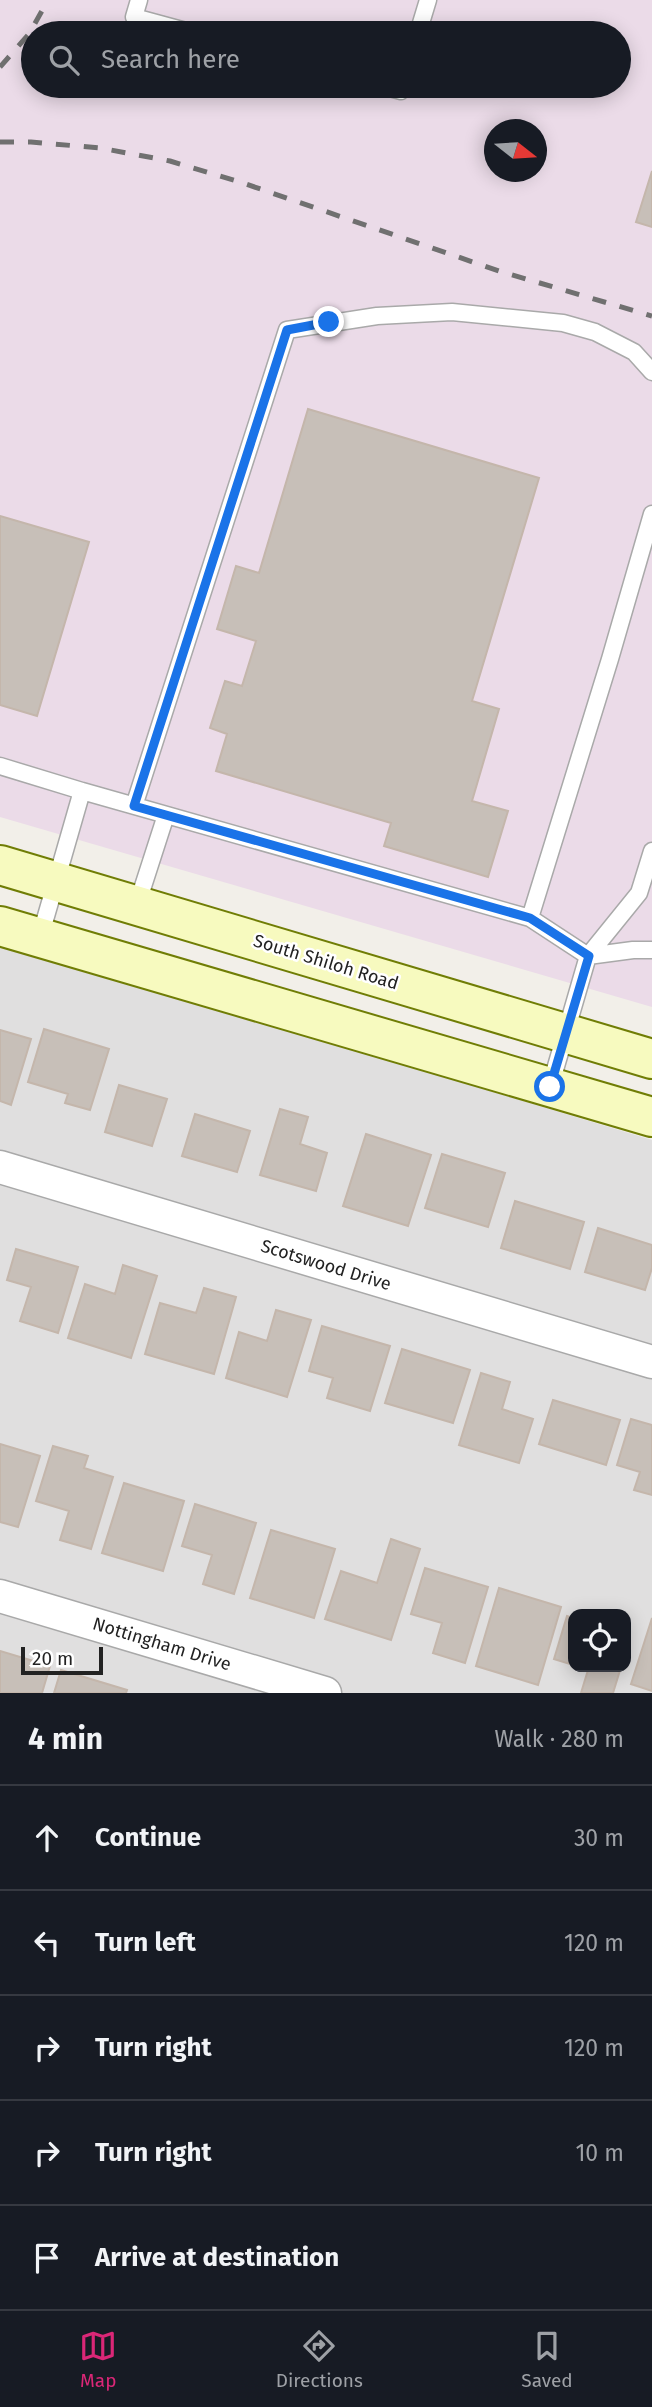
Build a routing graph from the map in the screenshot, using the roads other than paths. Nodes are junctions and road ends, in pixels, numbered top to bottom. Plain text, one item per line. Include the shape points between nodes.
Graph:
1 (139, 0) edge
2 (428, 0) edge
3 (149, 21) edge
4 (422, 21) edge
5 (652, 372) edge
6 (652, 514) edge
7 (0, 766) edge
8 (82, 792) junction
9 (134, 806) junction
10 (166, 815) junction
11 (652, 850) edge
12 (0, 865) edge
13 (57, 882) junction
14 (137, 905) junction
15 (530, 918) junction
16 (0, 926) edge
17 (40, 937) junction
18 (652, 950) edge
19 (589, 956) junction
20 (565, 1033) junction
21 (652, 1059) edge
22 (550, 1087) junction
23 (652, 1117) edge
24 (0, 1167) edge
25 (652, 1362) edge
26 (0, 1596) edge
27 (325, 1693) edge

1 - 3 lane via 134,17
2 - 4 lane
5 - 9 lane via 634,352 595,332 563,323 452,312 377,316 287,330
6 - 15 lane
7 - 8 lane
8 - 9 lane
8 - 13 lane
9 - 10 lane
10 - 14 lane
10 - 15 lane
11 - 19 lane via 639,893
12 - 13 main road, South Shiloh Road
13 - 14 main road, South Shiloh Road
13 - 17 lane
14 - 20 main road, South Shiloh Road
15 - 19 lane
16 - 17 main road
17 - 22 main road
18 - 19 lane
19 - 20 lane
20 - 21 main road, South Shiloh Road
20 - 22 lane
22 - 23 main road
24 - 25 street, Scotswood Drive
26 - 27 street, Nottingham Drive

